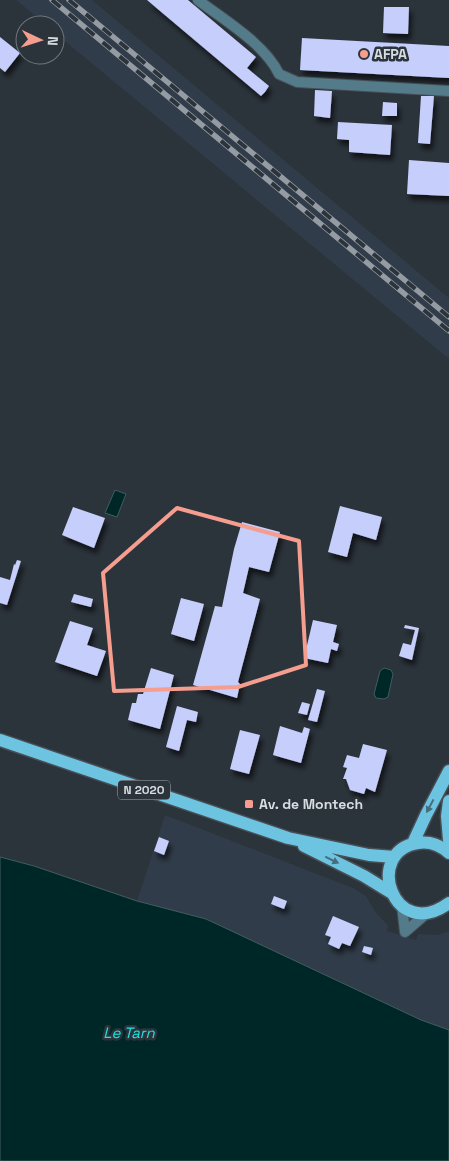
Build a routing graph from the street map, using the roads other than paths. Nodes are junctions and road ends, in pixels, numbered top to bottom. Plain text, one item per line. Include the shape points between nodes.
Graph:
1 (198, 0) edge
2 (449, 90) edge
3 (0, 740) edge
4 (449, 770) edge
5 (449, 802) edge
6 (288, 838) junction
7 (449, 840) edge
8 (413, 843) junction
9 (449, 853) edge
10 (394, 857) junction
11 (390, 892) junction
12 (402, 906) junction
13 (446, 908) edge
14 (427, 913) junction

1 - 2 street via 262,50 279,74 297,82
3 - 6 main road, N 2020
4 -> 8 main road
5 - 7 main road
6 - 10 main road
6 -> 11 main road
8 - 9 main road via 434,843
8 - 10 main road
10 - 11 main road via 389,868
11 - 12 main road
12 - 14 main road via 417,914
12 - 14 street via 405,932
13 - 14 main road

